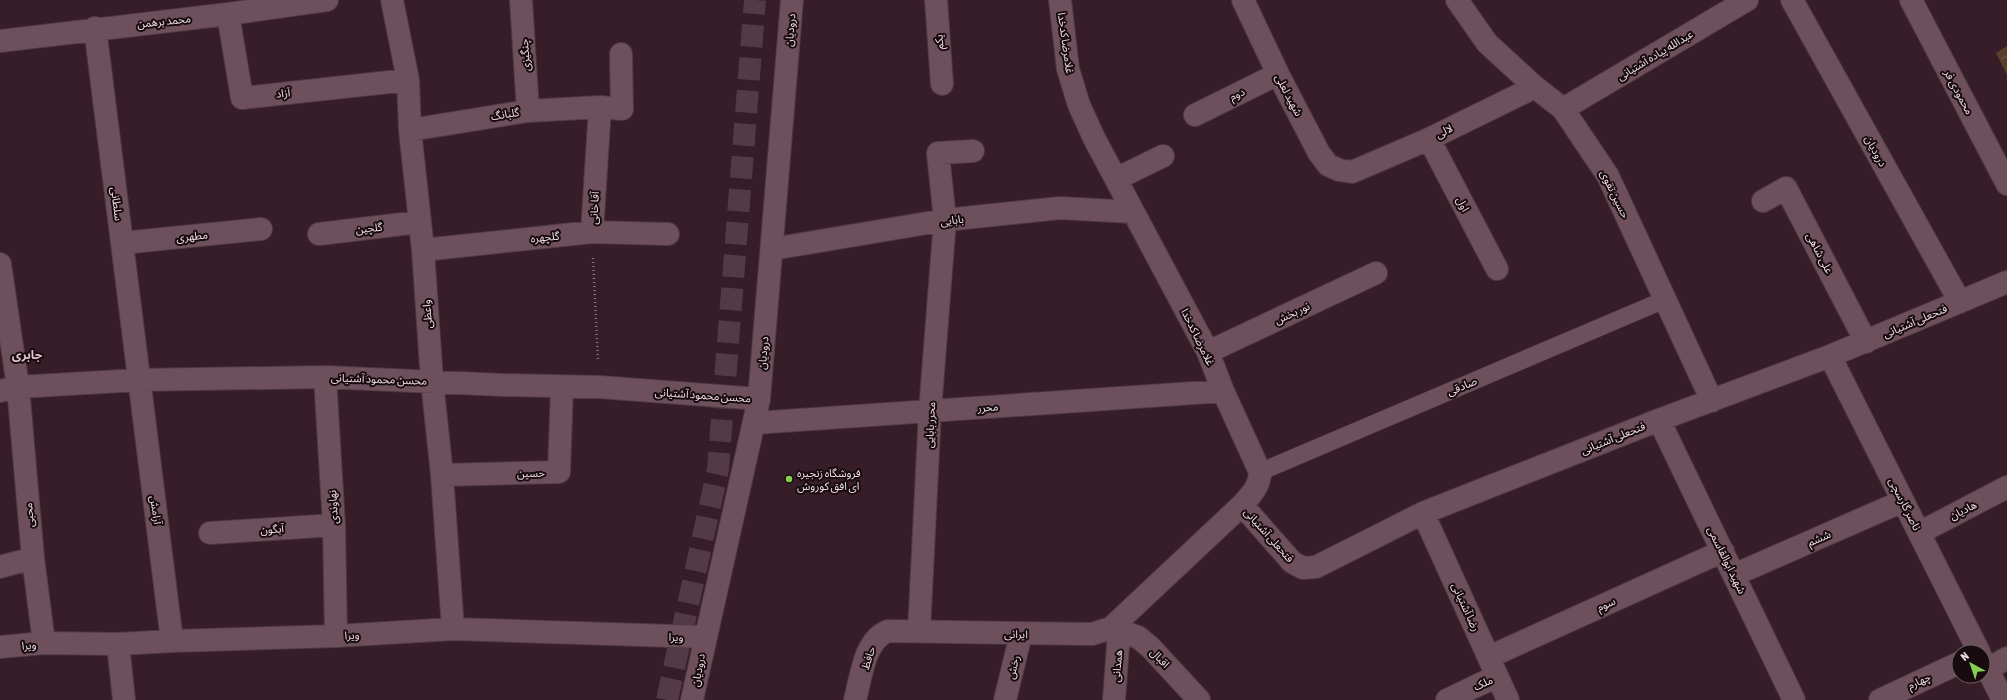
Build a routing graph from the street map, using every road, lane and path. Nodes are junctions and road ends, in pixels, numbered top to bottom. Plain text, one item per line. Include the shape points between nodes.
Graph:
1 (327, 0) edge
2 (392, 0) edge
3 (521, 0) edge
4 (792, 0) edge
5 (936, 0) edge
6 (1060, 0) edge
7 (1243, 0) edge
8 (1457, 0) edge
9 (1747, 0) edge
10 (1792, 0) edge
11 (1911, 0) edge
12 (228, 14) junction
13 (95, 28) junction
14 (0, 41) edge
15 (621, 54) dead end
16 (1278, 74) junction
17 (408, 80) junction
18 (942, 84) dead end
19 (1535, 86) junction
20 (600, 107) junction
21 (1563, 109) junction
22 (528, 111) junction
23 (1195, 115) dead end
24 (410, 130) junction
25 (1429, 139) junction
26 (973, 151) dead end
27 (1163, 156) dead end
28 (1352, 172) joint
29 (1116, 180) junction
30 (2007, 184) edge
31 (1763, 201) dead end
32 (1133, 212) junction
33 (944, 220) junction
34 (419, 222) junction
35 (261, 229) dead end
36 (592, 232) junction
37 (319, 234) dead end
38 (668, 234) dead end
39 (122, 243) junction
40 (772, 249) junction
41 (423, 250) junction
42 (0, 264) edge
43 (1497, 270) dead end
44 (1376, 274) dead end
45 (2007, 282) edge
46 (1664, 300) junction
47 (1960, 302) junction
48 (1866, 342) junction
49 (1208, 352) junction
50 (1830, 356) junction
51 (326, 377) junction
52 (138, 380) junction
53 (432, 381) junction
54 (562, 387) junction
55 (599, 387) junction
56 (9, 389) edge
57 (1223, 391) junction
58 (759, 399) junction
59 (1712, 401) junction
60 (930, 411) junction
61 (1660, 420) junction
62 (754, 423) junction
63 (1260, 472) junction
64 (442, 475) junction
65 (2007, 487) edge
66 (1904, 501) junction
67 (1242, 505) junction
68 (1423, 513) junction
69 (334, 525) junction
70 (210, 533) dead end
71 (1920, 533) junction
72 (1723, 551) junction
73 (33, 558) junction
74 (0, 567) edge
75 (1734, 575) junction
76 (453, 629) junction
77 (1115, 630) junction
78 (919, 631) junction
79 (1021, 634) junction
80 (336, 636) junction
81 (705, 638) junction
82 (172, 641) junction
83 (44, 643) junction
84 (118, 644) junction
85 (1975, 644) edge
86 (0, 647) edge
87 (2007, 658) edge
88 (1991, 659) edge
89 (1493, 667) junction
90 (1951, 667) edge
91 (1991, 676) edge
92 (124, 700) edge
93 (692, 700) edge
94 (855, 700) edge
95 (1005, 700) edge
96 (1114, 700) edge
97 (1199, 700) edge
98 (1447, 700) edge
99 (1508, 700) edge
100 (1794, 700) edge
101 (1880, 700) edge
102 (2003, 700) edge

1 - 12 street, محمد برهمن
2 - 17 street, واعظی
3 - 22 street, چنگیزی
4 - 40 street, درودیان
5 - 18 street, یکم
6 - 29 street, غلامرضا کدخدا via 1068,69 1079,105
7 - 16 street, شهید لعلی
8 - 19 street, حسین تقوی via 1487,43
9 - 21 street, عبدالله پیاده آشتیانی
10 - 47 street, درودیان
11 - 30 street, محمودی فر
12 - 13 street, محمد برهمن
12 - 17 street, آزاد via 242,98
13 - 14 street, محمد برهمن
13 - 39 street, سلطانی
15 - 20 street via 622,109
16 - 23 street, دوم
16 - 28 street, شهید لعلی via 1328,165
17 - 24 street, واعظی
19 - 21 street, حسین تقوی
19 - 25 street, لالی
20 - 22 street, گلبانگ
20 - 36 street, آقا خانی
21 - 46 street, حسین تقوی via 1608,176
22 - 24 street, گلبانگ
24 - 34 street, واعظی
25 - 28 street, لالی
25 - 43 street, اول
26 - 33 street, محرر بابایی via 938,153
27 - 29 street
29 - 32 street, غلامرضا کدخدا
31 - 48 street, علی شاهی via 1786,188
32 - 33 street, بابایی via 1060,208
32 - 49 street, غلامرضا کدخدا
33 - 40 street, بابایی
33 - 60 street, محرر بابایی
34 - 37 street, گلچین
34 - 41 street, واعظی
35 - 39 street, مطهری
36 - 38 street, گلچهره
36 - 41 street, گلچهره
36 - 55 path, آقا خانی
39 - 52 street, سلطانی
40 - 58 street, درودیان
41 - 53 street, واعظی
42 - 56 street, محبی
44 - 49 street, نور بخش
45 - 47 street, فتحعلی آشتیانی
46 - 59 street, حسین تقوی
46 - 63 lane, صادقی
47 - 48 street, فتحعلی آشتیانی
48 - 50 street, فتحعلی آشتیانی
49 - 57 street, غلامرضا کدخدا
50 - 59 street, فتحعلی آشتیانی
50 - 66 street, ناصر گارسچی
51 - 52 street, محسن محمود آشتیانی
51 - 53 street, محسن محمود آشتیانی
51 - 69 street, نهاوندی
52 - 56 street, محسن محمود آشتیانی
52 - 82 street, آرامش
53 - 54 street, محسن محمود آشتیانی
53 - 64 street, واعظی
54 - 55 street, محسن محمود آشتیانی
54 - 64 street, حسین via 559,472
55 - 58 street, محسن محمود آشتیانی
56 - 73 street, محبی
57 - 60 street, محرر
57 - 63 street, غلامرضا کدخدا
58 - 62 street, درودیان
59 - 61 street, فتحعلی آشتیانی
60 - 62 street, محرر
60 - 78 street, محرر بابایی
61 - 68 street, فتحعلی آشتیانی
61 - 72 street, شهید ابوالقاسمی
62 - 81 street, درودیان
63 - 67 street via 1258,486
64 - 76 street, واعظی
65 - 71 street, هادیان
66 - 71 street, ناصر گارسچی
66 - 75 street, ششم
67 - 68 street, فتحعلی آشتیانی via 1292,562 1303,568 1316,567
67 - 77 street
68 - 89 street, رضا آشتیانی
69 - 70 street, آبگون
69 - 80 street, نهاوندی
71 - 85 street, ناصر گارسچی
72 - 75 street, شهید ابوالقاسمی
72 - 89 street, سوم
73 - 74 street
73 - 83 street, محبی
75 - 100 street, شهید ابوالقاسمی
76 - 80 street, ویرا
76 - 81 street, ویرا
77 - 79 street, ایرانی via 1092,634
77 - 96 street, همدانی
77 - 97 street, اقبال via 1138,637
78 - 79 street, ایرانی
78 - 94 street, حافظ via 888,631 880,634 868,652
79 - 95 street, رخش
80 - 82 street, ویرا
81 - 93 street, درودیان
82 - 84 street, ویرا
83 - 84 street, ویرا
83 - 86 street, ویرا
84 - 92 street
87 - 88 street
89 - 98 street, ملک
89 - 99 street, رضا آشتیانی
90 - 101 street, چهارم
91 - 102 street, ناصر گارسچی

